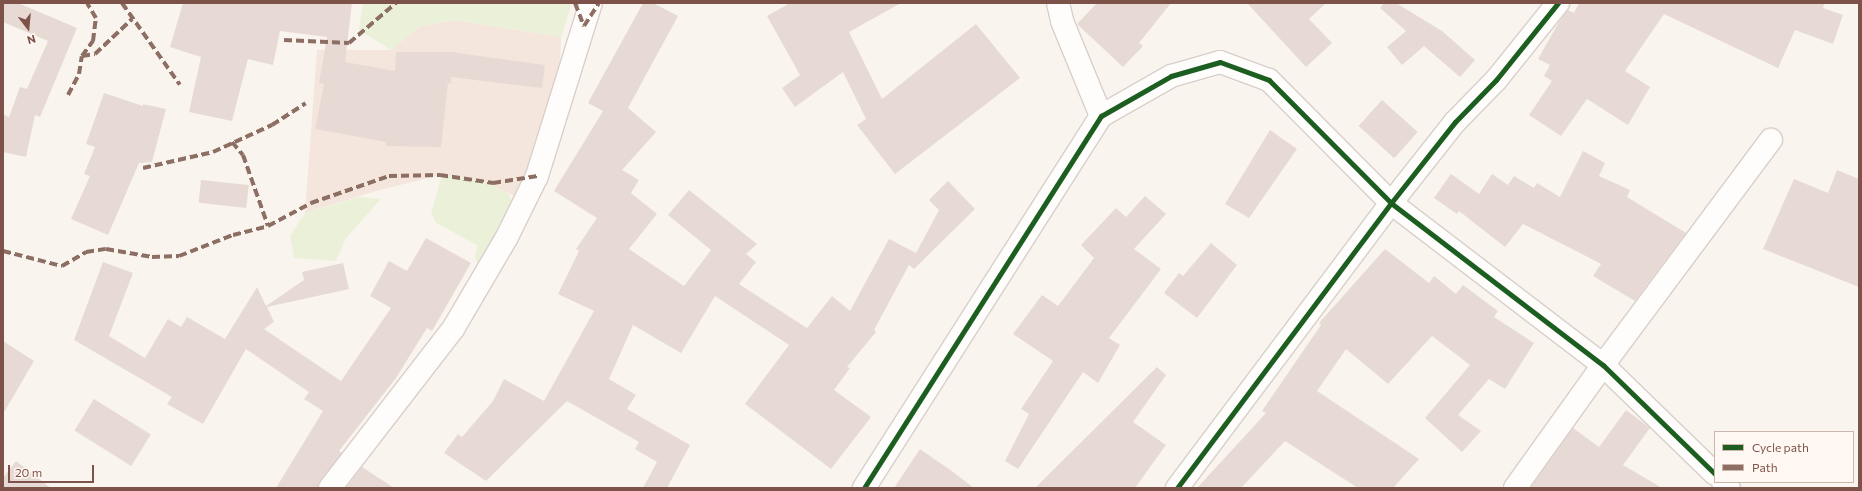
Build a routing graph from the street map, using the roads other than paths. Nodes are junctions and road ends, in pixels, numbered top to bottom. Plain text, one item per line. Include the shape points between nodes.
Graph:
1 (591, 3) edge
2 (1058, 3) edge
3 (1558, 3) edge
4 (1101, 116) junction
5 (1771, 140) dead end
6 (1391, 203) junction
7 (1603, 365) junction
8 (1714, 473) edge
9 (330, 488) edge
10 (864, 488) edge
11 (1177, 488) edge
12 (1515, 488) edge

1 - 9 street via 537,176 507,237 454,329
2 - 4 street via 1062,21
3 - 6 street via 1496,80 1455,122
4 - 6 street via 1171,76 1220,62 1269,80
4 - 10 street
5 - 7 street
6 - 7 street
6 - 11 street
7 - 8 street
7 - 12 street

